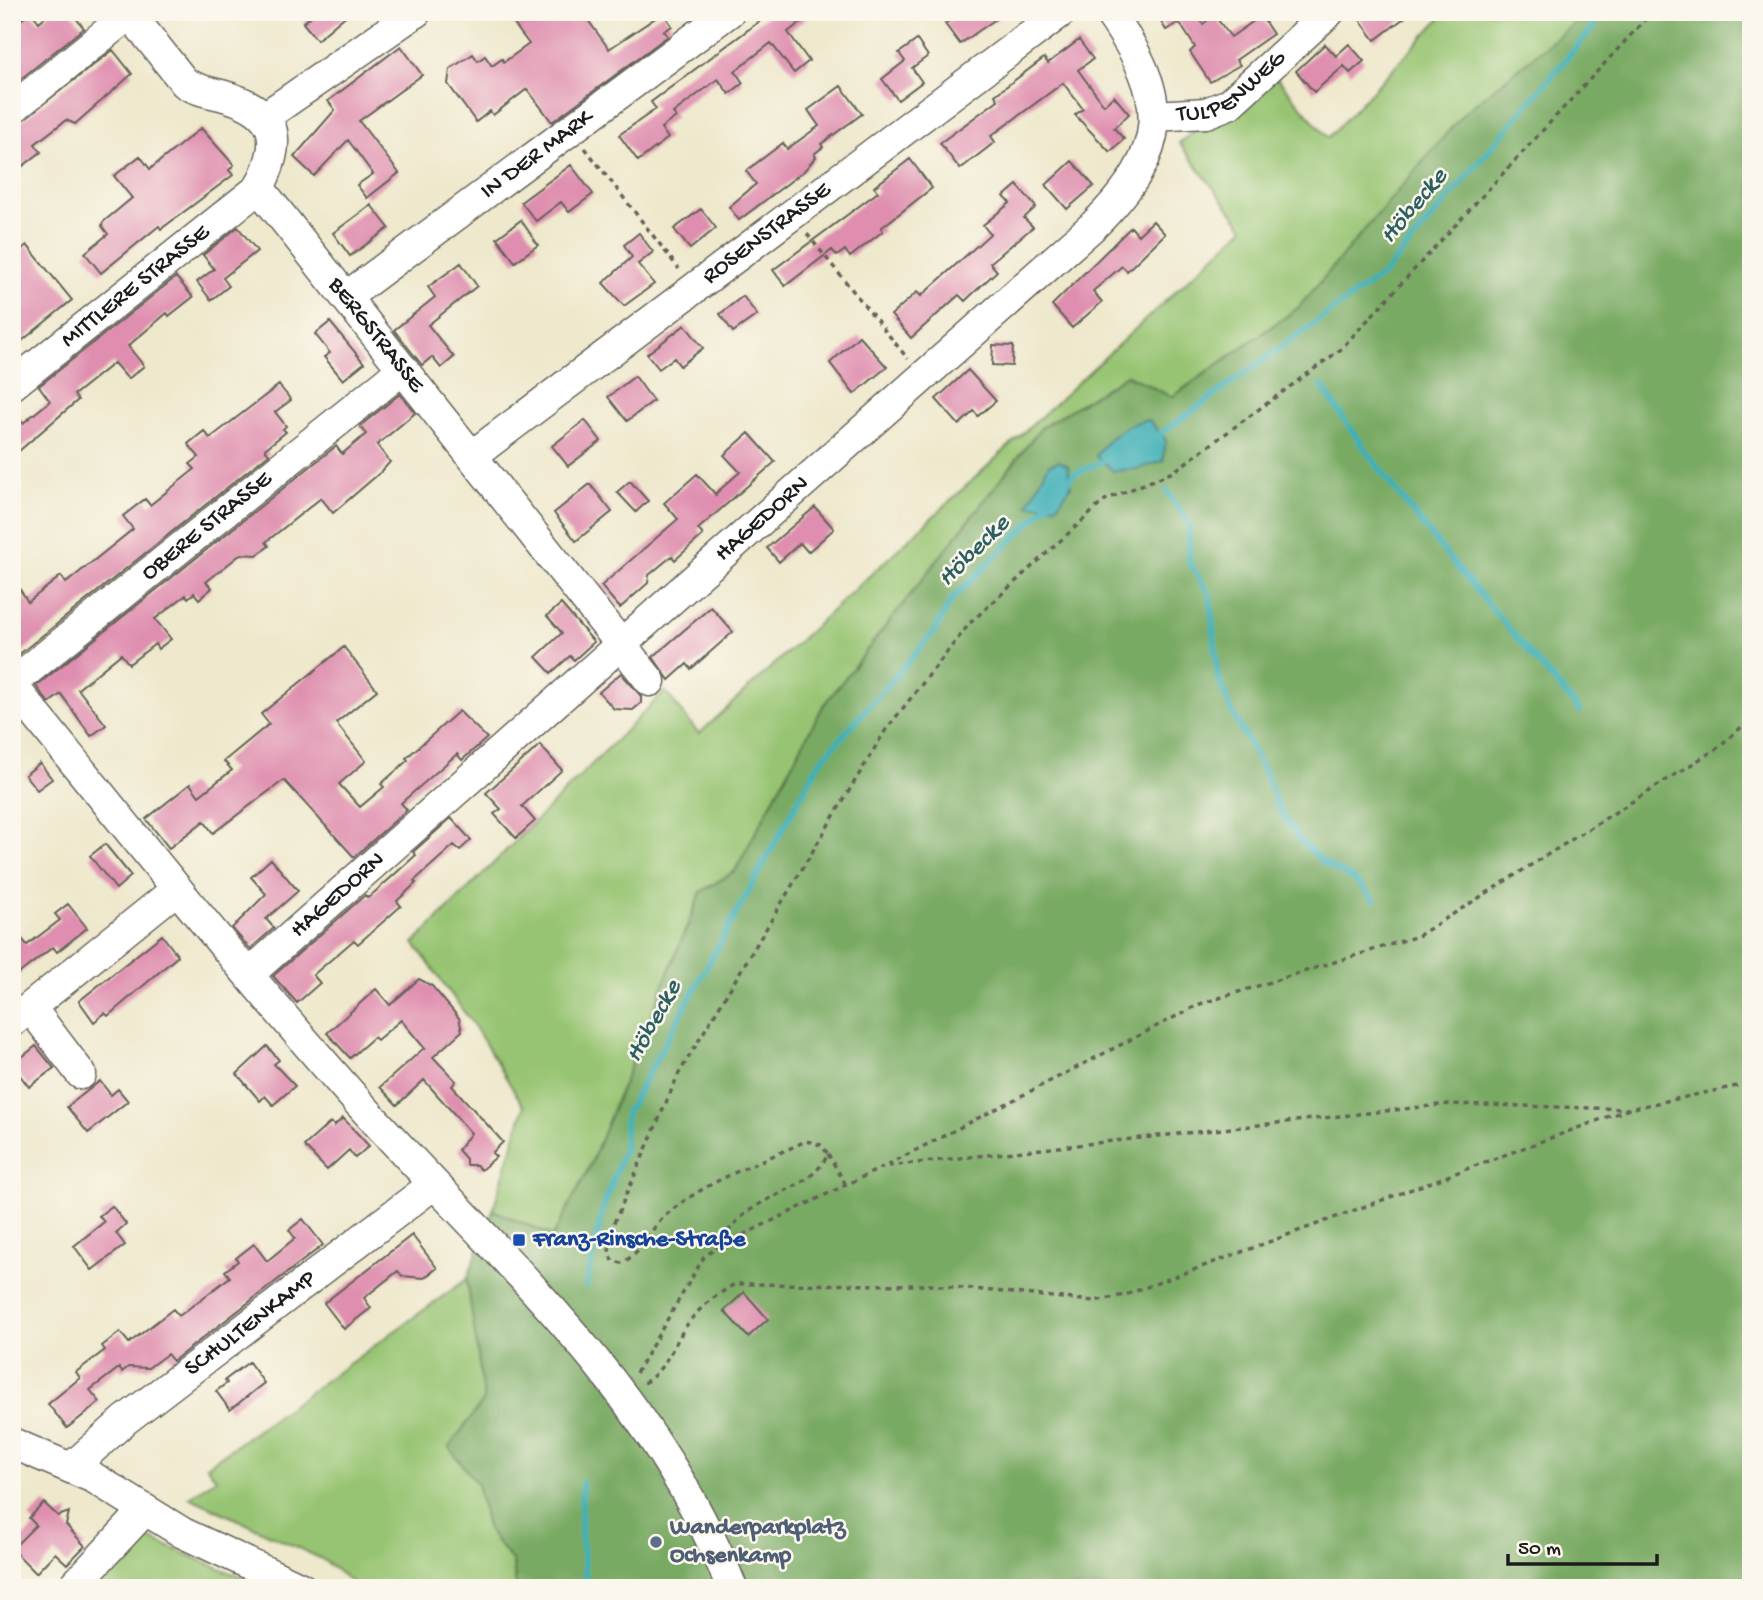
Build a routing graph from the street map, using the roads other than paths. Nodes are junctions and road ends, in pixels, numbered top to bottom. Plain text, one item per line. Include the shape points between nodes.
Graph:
1 (416, 12) edge
2 (729, 12) edge
3 (1061, 12) edge
4 (1109, 12) edge
5 (1329, 12) edge
6 (128, 14) edge
7 (12, 109) edge
8 (1154, 116) junction
9 (266, 117) junction
10 (259, 188) junction
11 (346, 297) junction
12 (404, 369) junction
13 (12, 385) edge
14 (473, 456) junction
15 (621, 645) junction
16 (650, 681) dead end
17 (12, 684) edge
18 (177, 889) junction
19 (249, 974) junction
20 (21, 1015) edge
21 (81, 1074) dead end
22 (434, 1184) junction
23 (12, 1443) edge
24 (72, 1467) junction
25 (145, 1510) junction
26 (72, 1588) edge
27 (301, 1588) edge
28 (732, 1588) edge

1 - 9 street
2 - 11 street, IN DER MARK
3 - 14 street, ROSENSTRASSE
4 - 8 street, HAGEDORN via 1141,61
5 - 8 street, TULPENWEG via 1229,103 1206,113
6 - 7 street
6 - 9 street via 185,83 247,103
8 - 15 street, HAGEDORN via 1144,158 1126,192 1093,226
9 - 10 street via 274,143
10 - 11 street, BERGSTRASSE
10 - 13 street, MITTLERE STRASSE
11 - 12 street, BERGSTRASSE
12 - 14 street, BERGSTRASSE
12 - 17 street, OBERE STRASSE
14 - 15 street, BERGSTRASSE
15 - 16 street, BERGSTRASSE
15 - 19 street, HAGEDORN
17 - 18 street
18 - 19 street
18 - 20 street
19 - 22 street
20 - 21 street
22 - 24 street, SCHULTENKAMP via 125,1420
22 - 28 street via 559,1315 624,1394 686,1489
23 - 24 street
24 - 25 street
25 - 26 street
25 - 27 street

